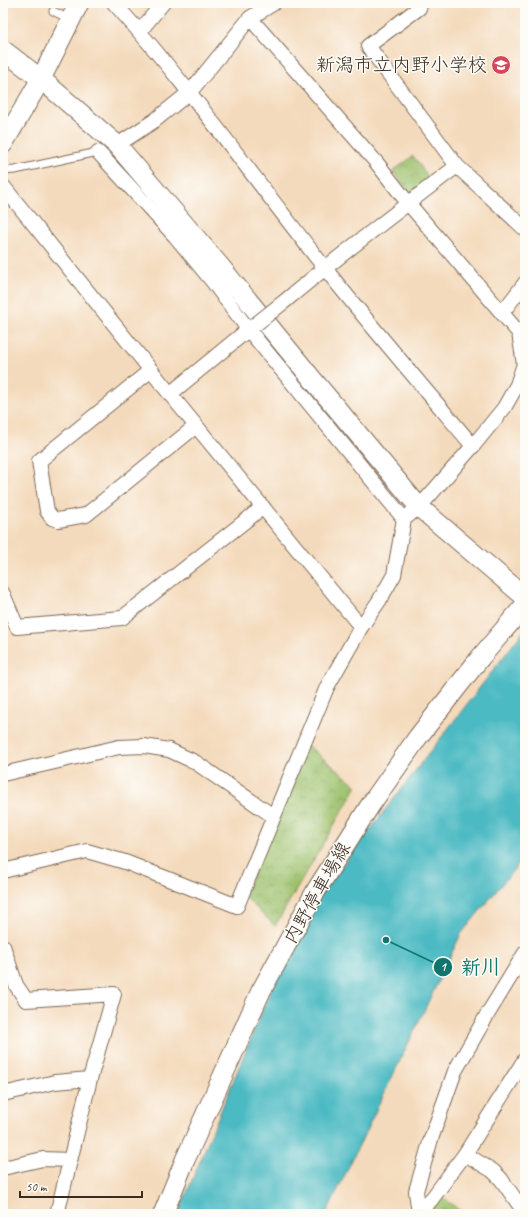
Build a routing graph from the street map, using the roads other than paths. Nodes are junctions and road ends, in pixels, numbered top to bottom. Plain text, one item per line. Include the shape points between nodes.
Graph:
1 (114, 3) edge
2 (163, 3) edge
3 (274, 3) edge
4 (421, 3) edge
5 (53, 11) dead end
6 (75, 11) edge
7 (250, 18) junction
8 (140, 32) junction
9 (3, 50) edge
10 (41, 79) junction
11 (190, 92) junction
12 (3, 144) edge
13 (117, 145) junction
14 (98, 152) joint
15 (457, 166) junction
16 (3, 171) edge
17 (3, 186) edge
18 (408, 203) junction
19 (525, 229) edge
20 (325, 268) junction
21 (525, 283) edge
22 (502, 313) junction
23 (252, 326) junction
24 (151, 370) junction
25 (170, 394) junction
26 (196, 426) junction
27 (473, 446) junction
28 (263, 507) junction
29 (419, 507) junction
30 (404, 519) junction
31 (3, 594) edge
32 (525, 597) edge
33 (525, 605) edge
34 (361, 627) junction
35 (3, 774) edge
36 (273, 816) junction
37 (3, 871) edge
38 (3, 946) edge
39 (525, 953) edge
40 (524, 1062) edge
41 (90, 1079) junction
42 (3, 1094) edge
43 (465, 1154) junction
44 (70, 1160) junction
45 (3, 1168) edge
46 (525, 1213) edge
47 (57, 1214) edge
48 (163, 1214) edge
49 (419, 1214) edge

1 - 8 street
2 - 8 street
3 - 7 street
4 - 15 street via 419,8 368,46
5 - 6 lane
6 - 10 street
7 - 11 street
7 - 18 street via 376,162
8 - 11 street
9 - 10 street
10 - 12 street
10 - 13 street
11 - 13 street via 154,121
11 - 20 street
13 - 29 street
14 - 16 lane
14 - 23 street via 176,236
15 - 18 street
15 - 19 street
17 - 24 street
18 - 20 street
18 - 22 street
20 - 23 street, bridge
20 - 27 street
21 - 22 street
22 - 27 street via 519,333 524,364 517,385 504,408
23 - 25 street
23 - 30 street
24 - 25 street
24 - 26 street via 39,461 47,511 52,518 58,520 86,515
25 - 26 street
26 - 28 street
27 - 29 street
28 - 31 street via 122,618 17,627
28 - 34 street
29 - 30 street
29 - 32 street
30 - 34 street via 394,575
33 - 48 street, 内野停車場線 via 418,737 371,804 317,889 261,991
34 - 36 street via 327,687
35 - 36 street via 119,748 144,746 169,750 195,762
36 - 37 street via 238,906 125,862 87,851
38 - 41 street via 16,985 26,1000 114,994
39 - 49 street via 455,1071 430,1139 416,1191
40 - 43 street
41 - 42 street via 55,1082
41 - 44 street
43 - 46 street via 502,1179
43 - 49 street
44 - 45 street via 43,1159
44 - 47 street

